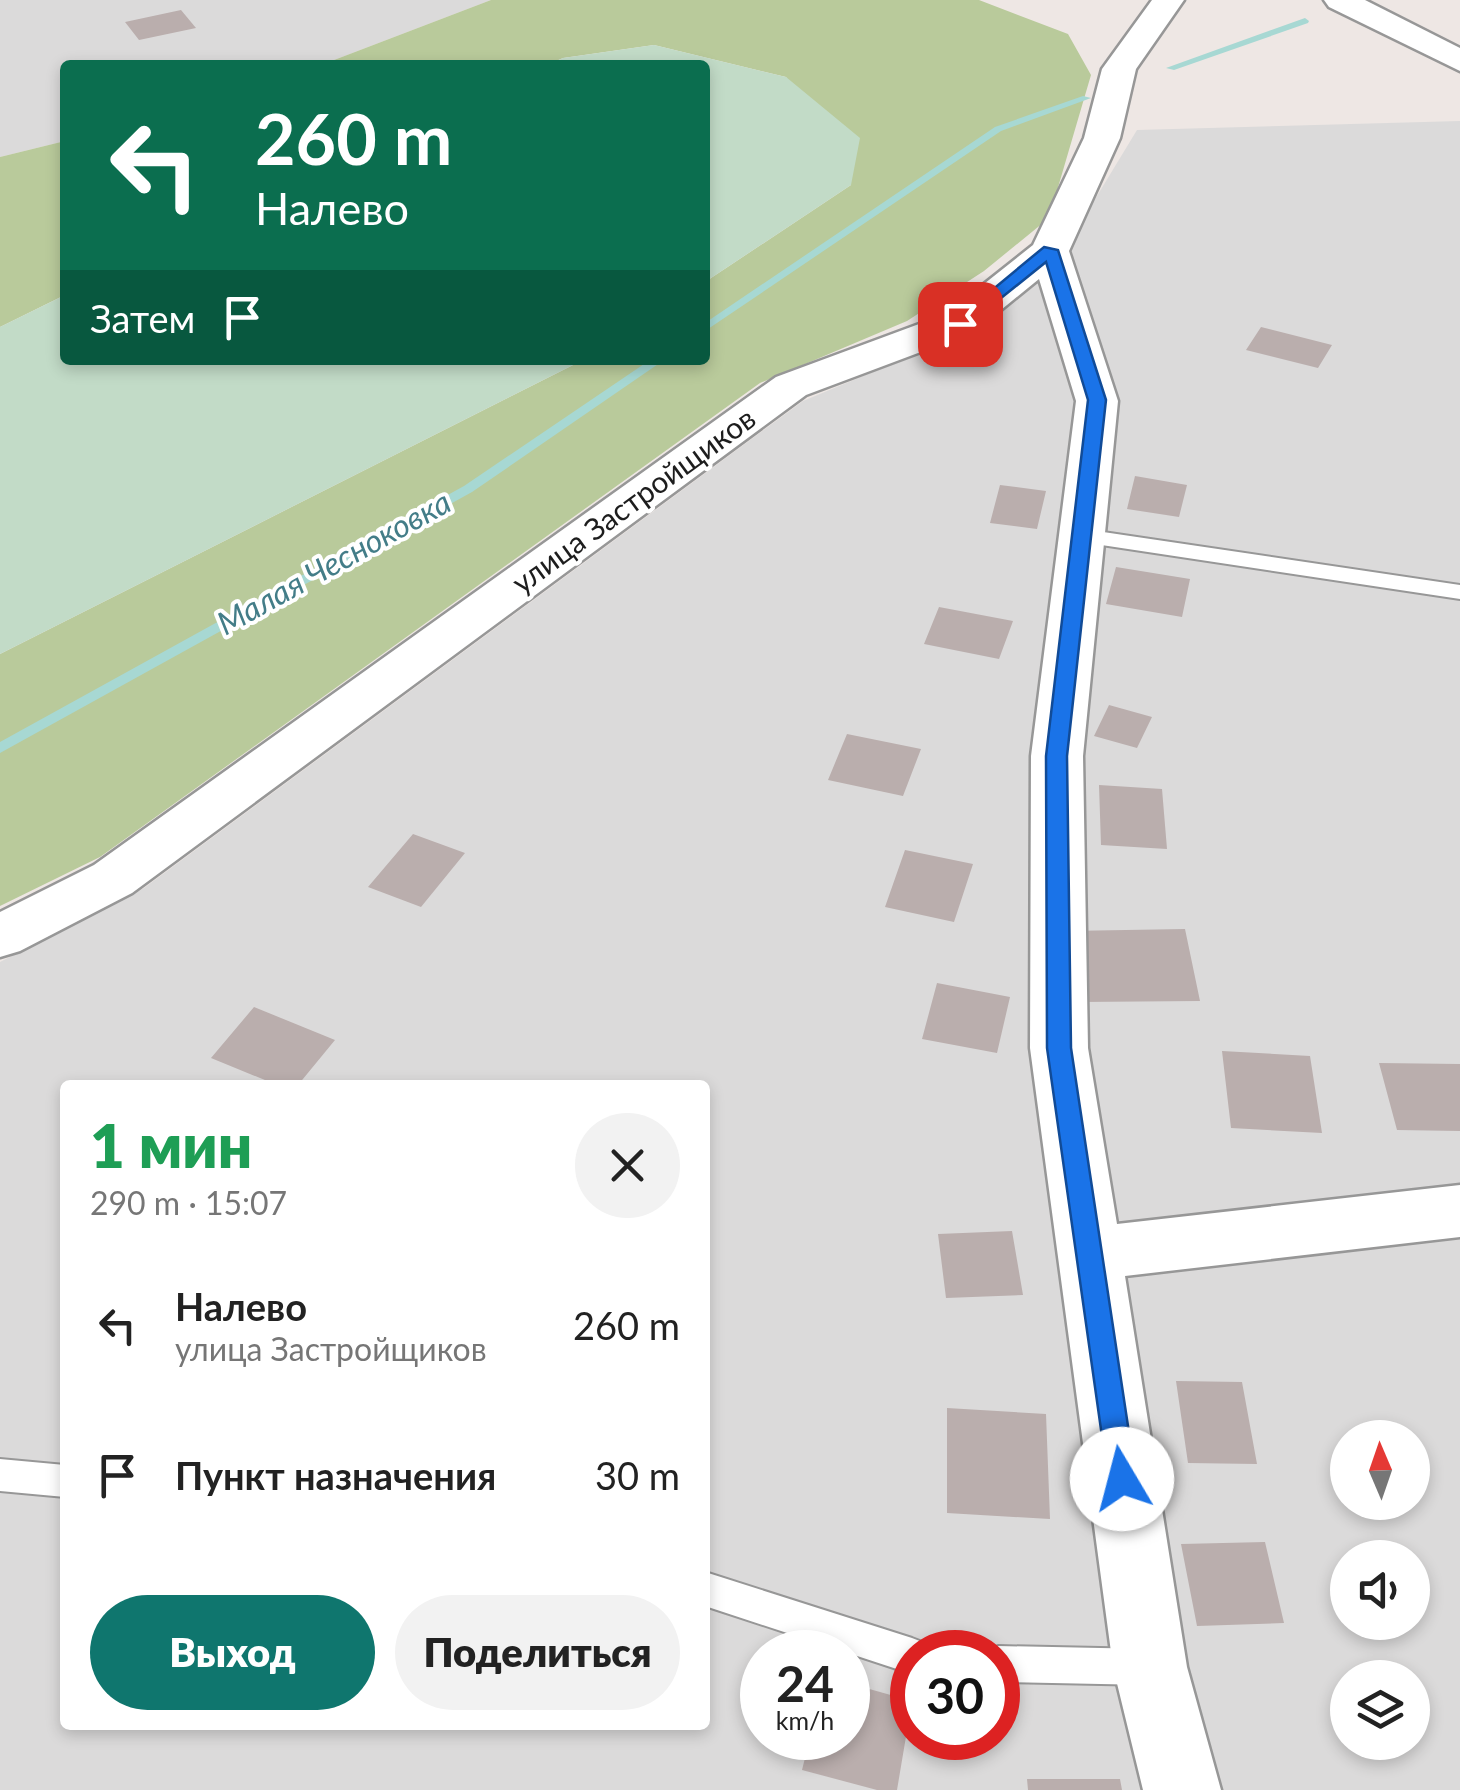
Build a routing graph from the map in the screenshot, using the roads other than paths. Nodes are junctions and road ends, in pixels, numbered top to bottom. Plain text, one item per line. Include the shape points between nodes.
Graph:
1 (1168, 0) edge
2 (1340, 0) edge
3 (1460, 61) edge
4 (1050, 250) junction
5 (1084, 536) junction
6 (1460, 592) edge
7 (0, 936) edge
8 (1460, 1210) edge
9 (1088, 1254) junction
10 (0, 1475) edge
11 (60, 1481) edge
12 (710, 1592) edge
13 (890, 1649) edge
14 (1020, 1664) edge
15 (1150, 1667) junction
16 (1182, 1790) edge

1 - 4 street, улица Застройщиков via 1120,68 1102,138
2 - 3 street
4 - 5 street via 1097,400
4 - 7 street, улица Застройщиков via 960,324 790,386 112,879
5 - 6 lane
5 - 9 street via 1057,795 1059,1048
8 - 9 street
9 - 15 street
10 - 11 lane
12 - 13 lane
14 - 15 lane
15 - 16 street

